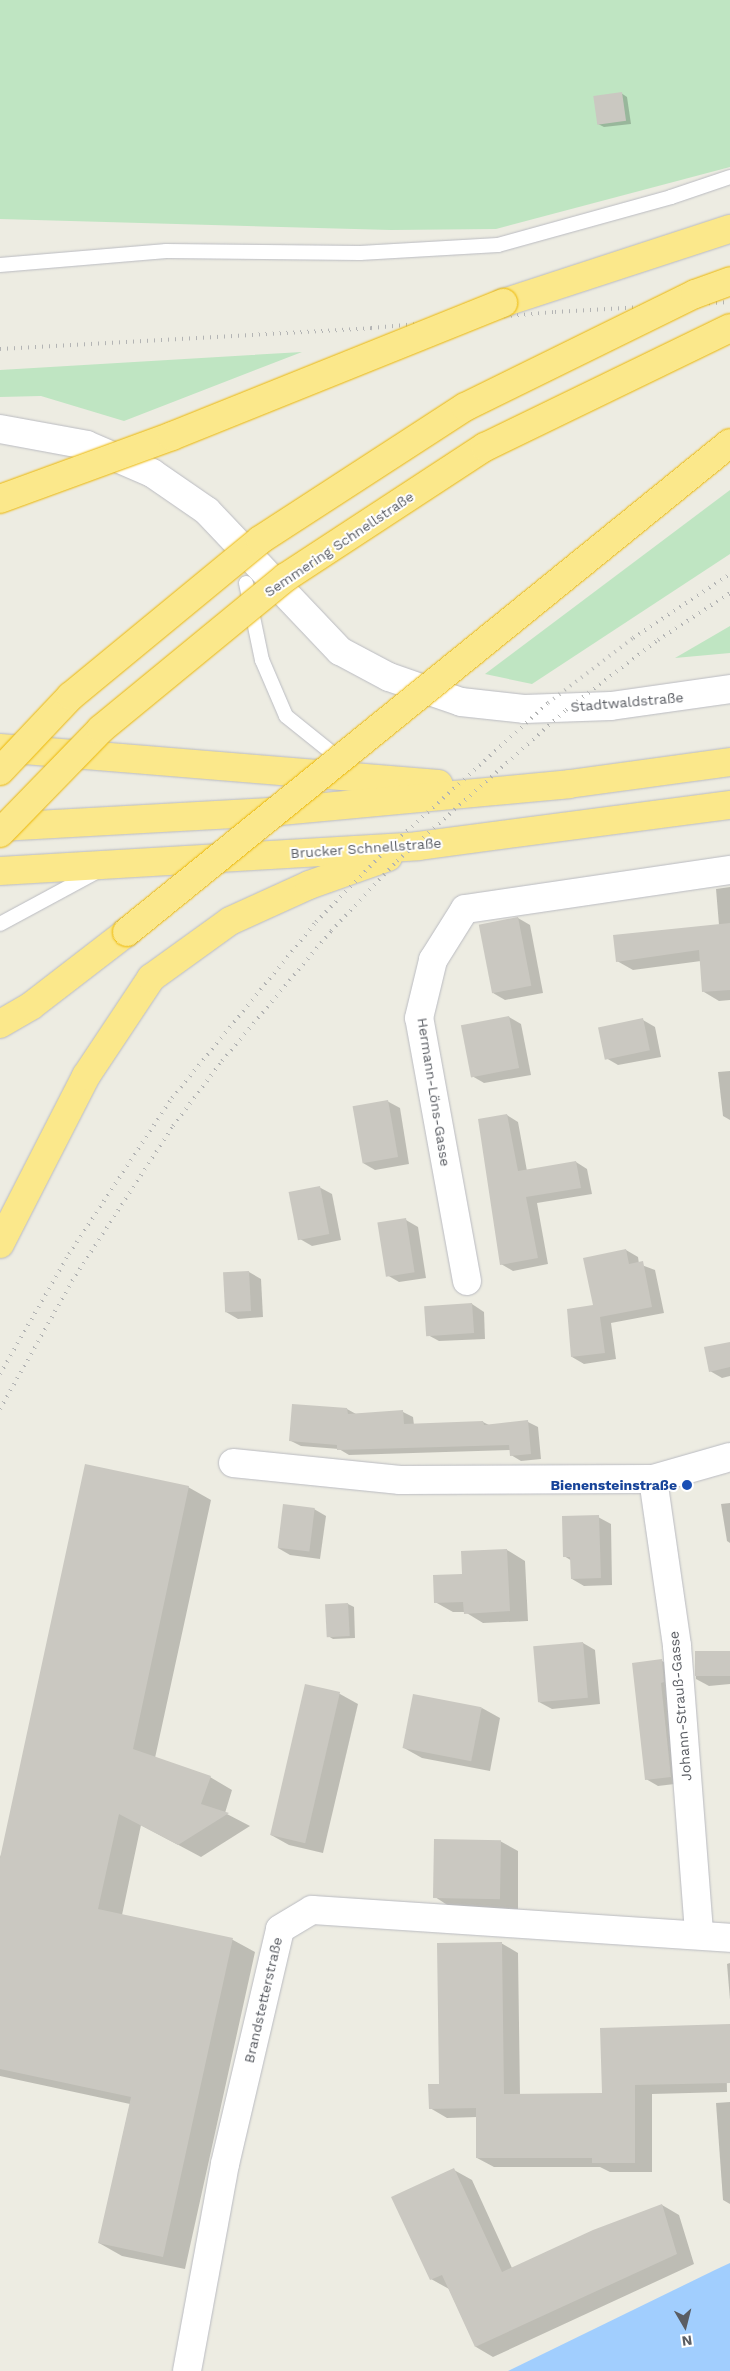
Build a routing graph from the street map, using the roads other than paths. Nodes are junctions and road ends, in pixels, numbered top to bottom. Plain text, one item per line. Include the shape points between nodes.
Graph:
1 (730, 177) edge
2 (730, 229) edge
3 (0, 265) edge
4 (730, 281) edge
5 (730, 328) edge
6 (0, 429) edge
7 (730, 443) edge
8 (0, 499) edge
9 (246, 583) dead end
10 (730, 689) edge
11 (0, 748) edge
12 (730, 762) edge
13 (0, 771) edge
14 (363, 777) junction
15 (510, 790) junction
16 (730, 805) edge
17 (0, 827) edge
18 (0, 834) edge
19 (418, 846) junction
20 (107, 865) junction
21 (730, 870) edge
22 (0, 871) edge
23 (0, 924) edge
24 (0, 1024) edge
25 (0, 1244) edge
26 (467, 1281) dead end
27 (730, 1457) edge
28 (233, 1463) dead end
29 (653, 1479) junction
30 (699, 1934) junction
31 (730, 1938) edge
32 (187, 2371) edge

1 - 3 lane via 671,197 498,245 360,253 166,251
2 - 8 highway, bridge via 503,303 172,436
4 - 13 highway, bridge via 695,294 465,407 260,540 71,696
5 - 18 highway, Semmering Schnellstraße, bridge via 485,447 286,577 101,729
6 - 10 street, Stadtwaldstraße via 87,445 152,473 207,511 340,651 389,677 461,702 524,709 611,706
7 - 24 highway, bridge via 127,932 31,1006
9 - 14 lane via 262,660 286,716
11 - 14 highway
12 - 15 highway
14 - 15 highway
15 - 17 highway via 270,812
16 - 19 highway, Brucker Schnellstraße
19 - 20 highway, Brucker Schnellstraße
19 - 25 highway via 309,885 230,921 152,978 86,1076
20 - 22 highway, Brucker Schnellstraße
20 - 23 lane
21 - 26 street, Hermann-Löns-Gasse via 465,909 433,960 419,1018
27 - 29 street
28 - 29 street via 400,1480
29 - 30 street, Johann-Strauß-Gasse via 677,1646
30 - 31 street, Brandstetterstraße
30 - 32 street, Brandstetterstraße via 312,1910 280,1928 225,2164

